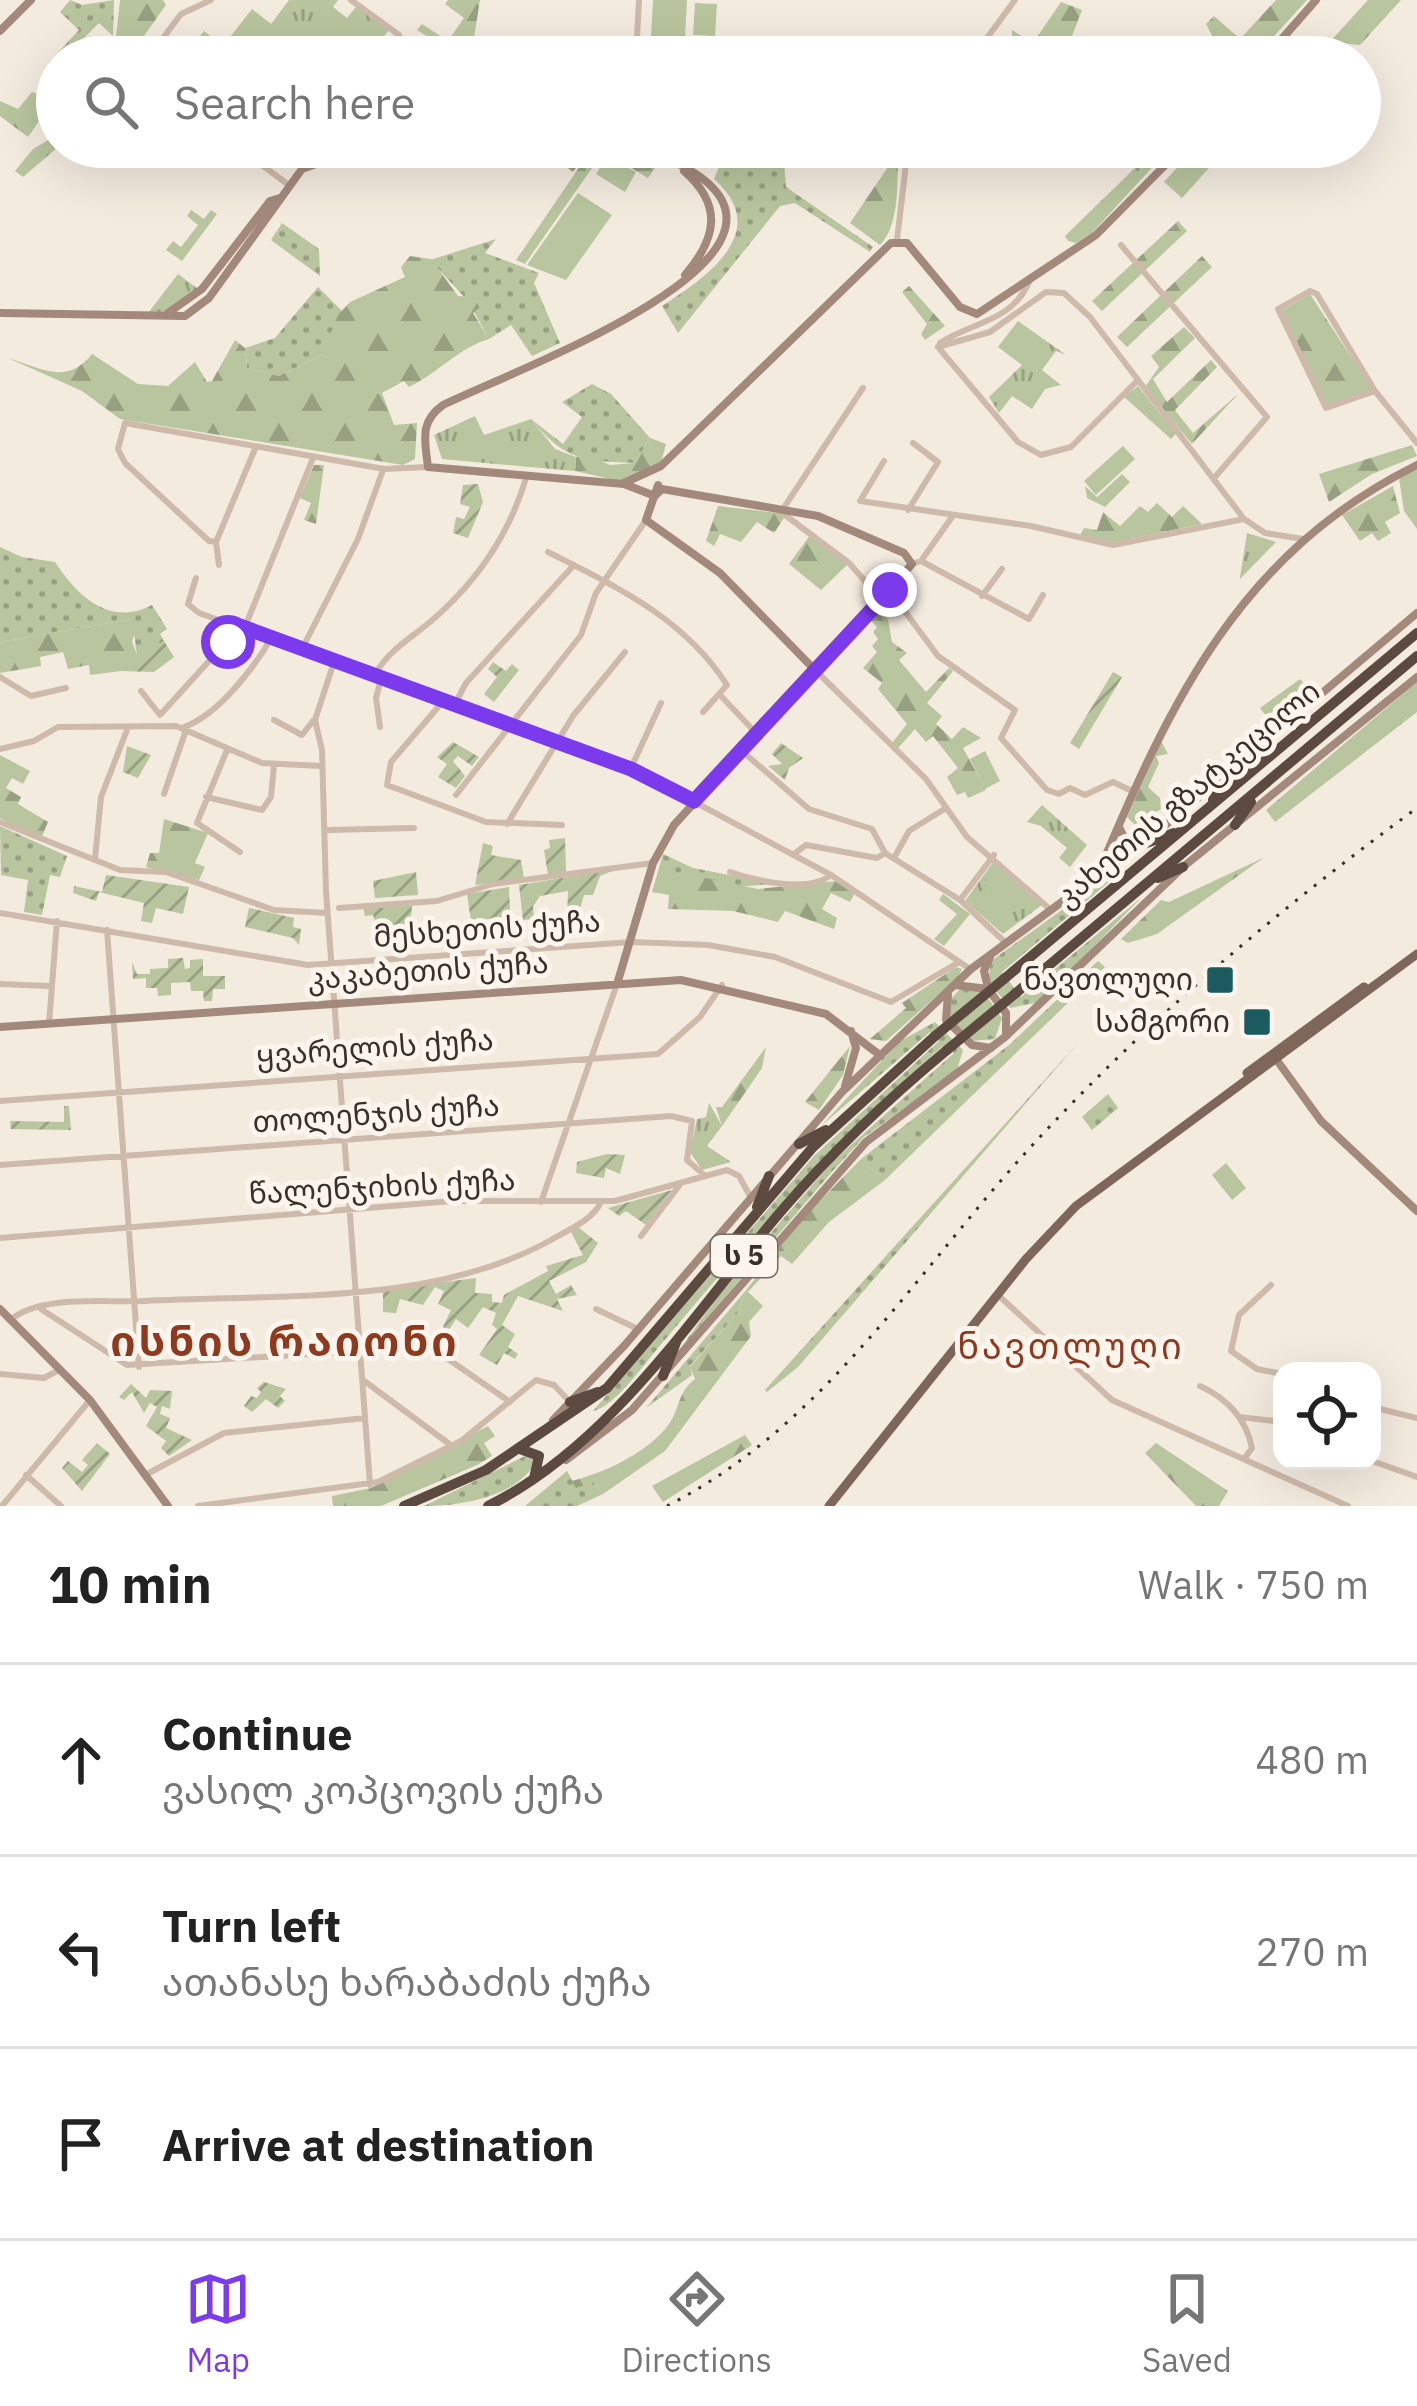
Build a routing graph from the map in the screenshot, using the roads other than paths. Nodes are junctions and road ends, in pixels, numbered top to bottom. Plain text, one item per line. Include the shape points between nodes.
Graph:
1 (32, 0) edge
2 (211, 0) edge
3 (351, 0) edge
4 (638, 0) edge
5 (1015, 0) edge
6 (1316, 0) edge
7 (0, 32) edge
8 (165, 36) edge
9 (398, 36) edge
10 (636, 36) edge
11 (988, 36) edge
12 (1284, 36) edge
13 (267, 168) edge
14 (680, 168) edge
15 (682, 168) edge
16 (906, 168) edge
17 (1163, 168) edge
18 (302, 169) edge
19 (290, 185) junction
20 (897, 240) junction
21 (1121, 245) dead end
22 (1030, 281) junction
23 (679, 282) junction
24 (0, 313) edge
25 (938, 347) junction
26 (1137, 381) junction
27 (862, 388) dead end
28 (1376, 392) junction
29 (913, 443) dead end
30 (1417, 443) edge
31 (255, 449) junction
32 (313, 458) junction
33 (884, 461) dead end
34 (1417, 465) edge
35 (428, 467) junction
36 (384, 469) junction
37 (528, 472) junction
38 (1215, 478) junction
39 (654, 484) junction
40 (781, 509) junction
41 (908, 510) junction
42 (952, 518) junction
43 (1244, 519) junction
44 (646, 520) junction
45 (1303, 538) junction
46 (216, 542) junction
47 (548, 552) dead end
48 (917, 562) junction
49 (219, 565) dead end
50 (574, 566) junction
51 (1002, 569) dead end
52 (196, 578) dead end
53 (603, 581) junction
54 (890, 590) junction
55 (1043, 595) dead end
56 (982, 596) junction
57 (880, 598) junction
58 (1417, 613) edge
59 (242, 627) junction
60 (1417, 633) edge
61 (272, 638) junction
62 (304, 647) junction
63 (625, 652) dead end
64 (1417, 656) edge
65 (335, 659) junction
66 (813, 668) junction
67 (379, 674) junction
68 (0, 676) edge
69 (1417, 676) edge
70 (66, 688) dead end
71 (141, 691) dead end
72 (721, 696) junction
73 (446, 699) junction
74 (456, 702) junction
75 (661, 704) dead end
76 (703, 712) dead end
77 (274, 720) dead end
78 (314, 720) junction
79 (509, 724) junction
80 (380, 727) dead end
81 (185, 729) junction
82 (127, 730) junction
83 (754, 731) junction
84 (559, 742) junction
85 (0, 748) edge
86 (385, 748) dead end
87 (740, 748) junction
88 (226, 750) junction
89 (395, 759) junction
90 (274, 765) junction
91 (321, 766) junction
92 (631, 769) junction
93 (1230, 773) junction
94 (1259, 790) junction
95 (1132, 791) junction
96 (164, 794) dead end
97 (456, 795) dead end
98 (206, 797) junction
99 (694, 801) junction
100 (946, 808) junction
101 (1208, 808) junction
102 (0, 822) edge
103 (507, 824) junction
104 (562, 825) dead end
105 (1119, 825) junction
106 (1235, 825) junction
107 (414, 828) dead end
108 (1183, 829) junction
109 (328, 830) junction
110 (1138, 846) junction
111 (240, 852) dead end
112 (885, 853) junction
113 (794, 854) junction
114 (994, 856) junction
115 (894, 858) junction
116 (94, 859) junction
117 (653, 863) junction
118 (1184, 867) junction
119 (730, 872) dead end
120 (831, 875) junction
121 (1097, 875) junction
122 (1144, 884) junction
123 (959, 900) junction
124 (339, 908) dead end
125 (1051, 910) junction
126 (0, 914) edge
127 (327, 914) junction
128 (57, 921) junction
129 (107, 930) junction
130 (632, 942) junction
131 (1006, 944) junction
132 (1417, 954) edge
133 (991, 955) junction
134 (959, 962) junction
135 (334, 964) junction
136 (971, 969) junction
137 (618, 981) junction
138 (0, 985) edge
139 (722, 985) junction
140 (49, 986) junction
141 (952, 988) junction
142 (988, 989) junction
143 (336, 1002) junction
144 (114, 1020) junction
145 (918, 1020) junction
146 (946, 1020) junction
147 (49, 1024) junction
148 (0, 1027) edge
149 (850, 1029) junction
150 (1005, 1037) junction
151 (992, 1048) junction
152 (596, 1055) junction
153 (1273, 1055) junction
154 (881, 1056) junction
155 (341, 1074) junction
156 (119, 1092) junction
157 (842, 1092) junction
158 (0, 1101) edge
159 (570, 1125) junction
160 (834, 1126) junction
161 (347, 1141) junction
162 (799, 1144) junction
163 (125, 1156) junction
164 (0, 1166) edge
165 (703, 1174) junction
166 (769, 1176) junction
167 (682, 1182) junction
168 (750, 1196) junction
169 (541, 1202) junction
170 (601, 1202) junction
171 (351, 1211) junction
172 (1417, 1211) edge
173 (754, 1216) junction
174 (130, 1228) junction
175 (641, 1236) dead end
176 (0, 1238) edge
177 (1271, 1285) dead end
178 (356, 1290) junction
179 (998, 1294) junction
180 (132, 1302) junction
181 (39, 1308) junction
182 (596, 1309) dead end
183 (0, 1310) edge
184 (10, 1321) junction
185 (638, 1329) junction
186 (680, 1331) junction
187 (435, 1349) dead end
188 (361, 1351) junction
189 (139, 1367) junction
190 (59, 1370) junction
191 (1273, 1372) edge
192 (0, 1374) edge
193 (663, 1376) junction
194 (363, 1379) junction
195 (1200, 1386) dead end
196 (607, 1388) junction
197 (90, 1400) junction
198 (511, 1402) junction
199 (570, 1402) junction
200 (1381, 1409) edge
201 (1239, 1417) junction
202 (365, 1418) junction
203 (1417, 1418) edge
204 (1273, 1422) edge
205 (538, 1435) junction
206 (452, 1445) junction
207 (520, 1449) junction
208 (1244, 1459) junction
209 (1381, 1464) edge
210 (549, 1469) junction
211 (26, 1474) junction
212 (147, 1474) junction
213 (1417, 1477) edge
214 (533, 1481) junction
215 (370, 1485) junction
216 (165, 1504) edge
217 (2, 1506) edge
218 (61, 1506) edge
219 (198, 1506) edge
220 (404, 1506) edge
221 (488, 1506) edge
222 (829, 1506) edge
223 (1348, 1506) edge

1 - 7 street
2 - 8 street via 181,14
3 - 9 street
4 - 10 street
5 - 11 street
6 - 12 street
13 - 19 street
14 - 23 street via 701,187 714,217 705,249
15 - 23 street via 722,196 729,226 712,258
16 - 20 street
17 - 22 street via 1096,235
18 - 19 street
19 - 24 street via 192,299 161,316
20 - 22 street via 970,314
20 - 39 street via 661,466
21 - 38 street via 1267,417
22 - 25 street via 1008,309
23 - 35 street via 597,333 436,410 425,425
25 - 26 street via 990,332 1046,292 1064,293
25 - 26 street via 1018,442 1041,455 1072,447
26 - 38 street
27 - 40 street
28 - 28 street via 1326,408 1278,309 1317,294
28 - 30 street
29 - 41 street via 938,462
31 - 32 street
31 - 46 street
31 - 46 street via 125,423 118,449 125,463
32 - 36 street
32 - 59 street
33 - 41 street via 859,496
34 - 45 street
35 - 36 street
35 - 37 street
36 - 62 street
37 - 39 street
37 - 67 street via 512,522 487,561 385,659
38 - 43 street
39 - 40 street
39 - 44 street
40 - 48 street via 818,516
40 - 57 street
41 - 42 street
42 - 43 street via 1113,545
42 - 48 street
43 - 45 street via 1265,533
44 - 53 street
44 - 66 street via 720,573
45 - 95 street via 1212,643
46 - 49 street
47 - 50 street
48 - 54 street
48 - 56 street
50 - 53 street
50 - 74 street
51 - 56 street
52 - 59 street via 190,607
53 - 72 street via 670,620 726,681
53 - 79 street via 581,634
54 - 57 street
54 - 95 street via 938,656 1015,710 1001,738 1047,790 1085,795 1114,782
55 - 56 street via 1029,619
57 - 66 street
58 - 93 street, კახეთის გზატკეცილი
59 - 61 street
59 - 71 street via 160,716
60 - 101 highway, კახეთის გზატკეცილი / ს 5
61 - 62 street
61 - 81 street via 236,685
62 - 65 street
63 - 84 street
64 - 94 highway, კახეთის გზატკეცილი / ს 5
65 - 67 street
65 - 78 street
66 - 83 street
66 - 100 street
67 - 73 street
67 - 80 street
68 - 70 street via 32,696
69 - 106 street, კახეთის გზატკეცილი
72 - 76 street
72 - 83 street
73 - 74 street
73 - 89 street
74 - 79 street
75 - 92 street
77 - 78 street via 302,735
78 - 91 street
79 - 84 street
79 - 97 street
81 - 82 street
81 - 88 street
81 - 96 street
82 - 85 street via 58,727
82 - 116 street via 101,797
83 - 87 street
84 - 92 street
84 - 103 street
86 - 89 street
87 - 99 street
87 - 112 street via 809,809 872,829
88 - 90 street
88 - 98 street
89 - 103 street via 386,783
90 - 91 street
90 - 98 street via 262,810
91 - 109 street
92 - 99 street
93 - 101 highway
93 - 110 street, კახეთის გზატკეცილი
94 - 106 highway
94 - 122 highway, კახეთის გზატკეცილი / ს 5
95 - 105 street
98 - 111 street via 197,823
99 - 113 street
99 - 117 street
100 - 114 street
100 - 115 street via 909,831
101 - 108 highway, კახეთის გზატკეცილი / ს 5
102 - 116 street
103 - 104 street
105 - 110 street
105 - 121 street
106 - 118 street, კახეთის გზატკეცილი
107 - 109 street
108 - 110 highway
108 - 160 highway, კახეთის გზატკეცილი / ს 5, bridge
109 - 127 street
110 - 121 street, კახეთის გზატკეცილი
112 - 113 street via 806,845
112 - 115 street
113 - 120 street
114 - 123 street
114 - 125 street
115 - 123 street
116 - 127 street via 120,870 166,872 274,910
117 - 124 street via 493,884 437,901
117 - 130 street
118 - 122 highway
118 - 150 street, კახეთის გზატკეცილი
119 - 120 street via 764,882 814,883
120 - 134 street
121 - 125 street, კახეთის გზატკეცილი
122 - 186 highway, კახეთის გზატკეცილი / ს 5, bridge via 842,1144
123 - 131 street
125 - 131 street, კახეთის გზატკეცილი
126 - 128 street, მესხეთის ქუჩა
127 - 135 street
128 - 129 street, მესხეთის ქუჩა
128 - 140 street
129 - 135 street, მესხეთის ქუჩა
129 - 144 street
130 - 134 street, მესხეთის ქუჩა via 762,954 891,1002
130 - 135 street, მესხეთის ქუჩა
130 - 137 street
131 - 133 street, კახეთის გზატკეცილი
132 - 153 main road
133 - 136 street, კახეთის გზატკეცილი
133 - 142 street
134 - 136 street
135 - 143 street
136 - 141 street, კახეთის გზატკეცილი
137 - 139 street, კაკაბეთის ქუჩა
137 - 143 street, კაკაბეთის ქუჩა
137 - 152 street
138 - 140 street
139 - 149 street, კაკაბეთის ქუჩა via 802,1005
139 - 152 street, ყვარელის ქუჩა via 664,1051
140 - 147 street
141 - 142 street
141 - 145 street, კახეთის გზატკეცილი
141 - 146 street
142 - 150 street via 1006,1013
143 - 144 street, კაკაბეთის ქუჩა
143 - 155 street
144 - 147 street, კაკაბეთის ქუჩა
144 - 156 street
145 - 146 street
145 - 154 street, კახეთის გზატკეცილი
146 - 151 street via 972,1045
147 - 148 street, კაკაბეთის ქუჩა
149 - 154 street, კაკაბეთის ქუჩა
149 - 157 street via 856,1048
150 - 151 street, კახეთის გზატკეცილი
151 - 193 street, კახეთის გზატკეცილი via 866,1142
152 - 155 street, ყვარელის ქუჩა
152 - 159 street
153 - 172 street via 1322,1121
153 - 179 main road via 1095,1197
154 - 157 street, კახეთის გზატკეცილი
155 - 156 street, ყვარელის ქუჩა
155 - 161 street
156 - 158 street, ყვარელის ქუჩა
156 - 163 street
157 - 162 street, კახეთის გზატკეცილი
159 - 161 street, თოლენჯის ქუჩა
159 - 165 street, თოლენჯის ქუჩა via 688,1117 687,1160
159 - 169 street
160 - 162 highway
160 - 173 highway, კახეთის გზატკეცილი / ს 5
161 - 163 street, თოლენჯის ქუჩა
161 - 171 street
162 - 166 street, კახეთის გზატკეცილი
163 - 164 street, თოლენჯის ქუჩა
163 - 174 street
165 - 167 street, წალენჯიხის ქუჩა
165 - 168 street via 733,1172
166 - 168 street, კახეთის გზატკეცილი
166 - 173 highway
167 - 170 street, წალენჯიხის ქუჩა
167 - 175 street
168 - 185 street, კახეთის გზატკეცილი
169 - 170 street, წალენჯიხის ქუჩა
169 - 171 street, წალენჯიხის ქუჩა
170 - 178 street via 562,1234 495,1268
171 - 174 street, წალენჯიხის ქუჩა
171 - 178 street
173 - 196 highway, კახეთის გზატკეცილი / ს 5
174 - 176 street, წალენჯიხის ქუჩა
174 - 180 street
177 - 191 street via 1239,1315 1232,1351
178 - 180 street
178 - 188 street
179 - 208 street via 1101,1393
179 - 222 main road
180 - 181 street
180 - 189 street
181 - 184 street
181 - 189 street via 113,1360
182 - 185 street
183 - 184 street
184 - 190 street
185 - 199 street, კახეთის გზატკეცილი
186 - 193 highway
186 - 210 highway, კახეთის გზატკეცილი / ს 5
187 - 198 street
188 - 189 street
188 - 194 street
190 - 192 street via 44,1378
190 - 197 street
193 - 210 street, კახეთის გზატკეცილი via 605,1435
194 - 202 street
194 - 206 street
195 - 201 street via 1223,1396
196 - 199 highway
196 - 205 highway, კახეთის გზატკეცილი / ს 5
197 - 211 street
197 - 212 street
198 - 199 street via 536,1380
198 - 206 street
199 - 205 street, კახეთის გზატკეცილი
200 - 203 street
201 - 204 street
201 - 208 street via 1252,1448
202 - 212 street via 224,1433
202 - 215 street
205 - 207 highway, კახეთის გზატკეცილი / ს 5
206 - 215 street
207 - 214 highway via 541,1461
207 - 220 highway, კახეთის გზატკეცილი / ს 5
208 - 223 street
209 - 213 street
210 - 214 highway, კახეთის გზატკეცილი / ს 5
211 - 217 street
211 - 218 street
212 - 216 street
214 - 221 highway, კახეთის გზატკეცილი / ს 5
215 - 219 street

